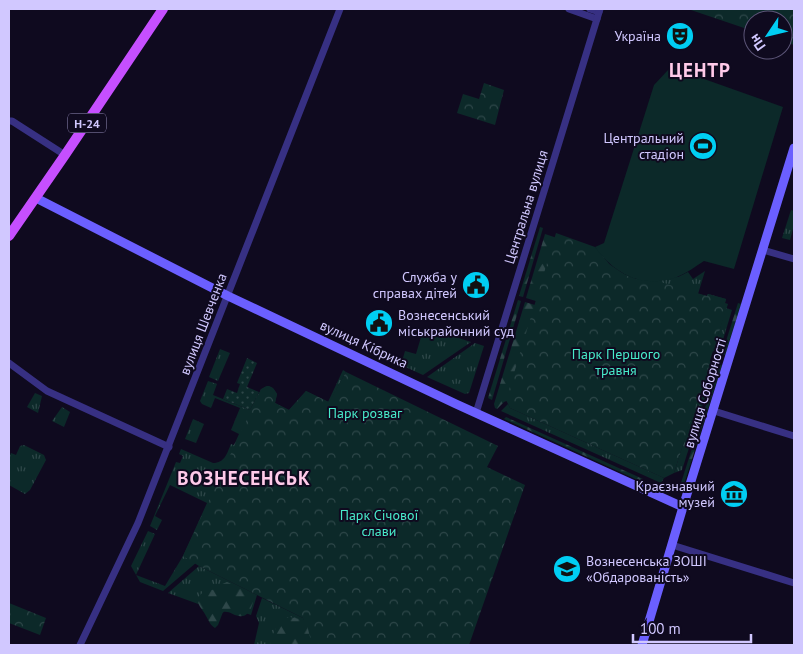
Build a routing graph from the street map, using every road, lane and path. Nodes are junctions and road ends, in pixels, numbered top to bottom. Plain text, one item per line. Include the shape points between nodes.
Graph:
1 (163, 9) edge
2 (340, 9) edge
3 (569, 9) edge
4 (590, 9) edge
5 (598, 13) edge
6 (9, 121) edge
7 (794, 148) edge
8 (65, 155) junction
9 (36, 198) junction
10 (9, 235) edge
11 (763, 250) junction
12 (794, 260) edge
13 (228, 296) junction
14 (9, 363) edge
15 (714, 410) junction
16 (476, 413) junction
17 (794, 436) edge
18 (169, 447) junction
19 (683, 507) junction
20 (672, 545) junction
21 (794, 583) edge
22 (80, 645) edge
23 (642, 645) edge

1 - 8 main road, Н-24
2 - 13 street, вулиця Шевченка
3 - 5 street
4 - 5 street
5 - 16 street, Центральна вулиця
6 - 8 street
7 - 11 main road, вулиця Соборності
8 - 9 main road, Н-24
9 - 10 main road, Н-24
9 - 13 main road, вулиця Кібрика
11 - 12 street
11 - 15 main road, вулиця Соборності
13 - 16 main road, вулиця Кібрика
13 - 18 street, вулиця Шевченка
14 - 18 street via 47,391
15 - 17 street
15 - 19 main road, вулиця Соборності
16 - 19 main road, вулиця Кібрика
18 - 22 street, вулиця Шевченка via 138,524
19 - 20 main road, вулиця Соборності
20 - 21 street
20 - 23 main road, вулиця Соборності

